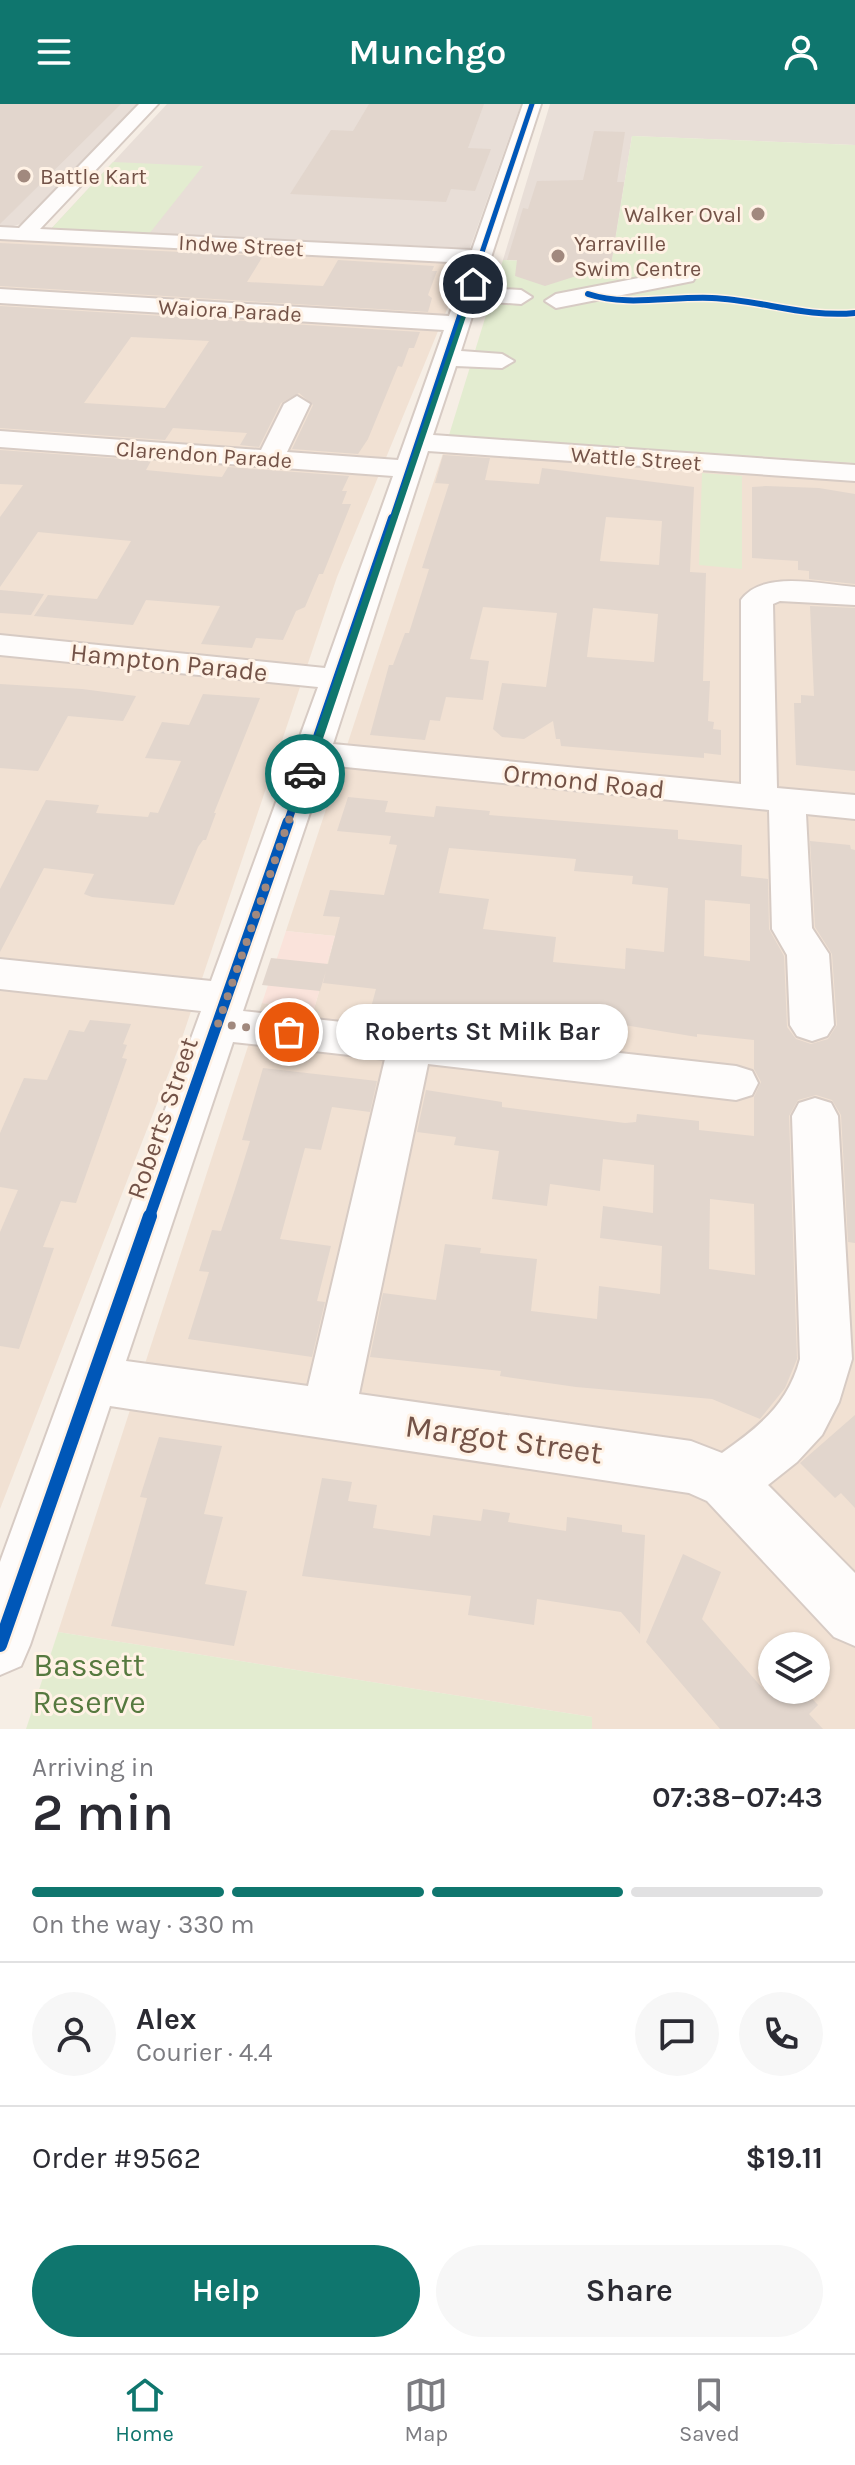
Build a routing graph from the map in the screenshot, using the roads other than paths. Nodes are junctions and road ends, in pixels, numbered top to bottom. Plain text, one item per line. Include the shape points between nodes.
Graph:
1 (149, 104) edge
2 (530, 126) edge
3 (0, 233) edge
4 (24, 234) junction
5 (482, 257) junction
6 (685, 276) dead end
7 (0, 296) edge
8 (521, 297) dead end
9 (556, 301) dead end
10 (459, 325) junction
11 (502, 361) dead end
12 (297, 404) dead end
13 (0, 439) edge
14 (412, 456) junction
15 (270, 459) junction
16 (855, 473) edge
17 (855, 596) edge
18 (0, 645) edge
19 (338, 679) junction
20 (312, 753) junction
21 (773, 800) junction
22 (855, 807) edge
23 (0, 974) edge
24 (222, 1011) junction
25 (812, 1025) dead end
26 (410, 1046) junction
27 (736, 1083) dead end
28 (815, 1116) dead end
29 (94, 1380) junction
30 (328, 1414) junction
31 (727, 1482) junction
32 (855, 1616) edge
33 (0, 1645) edge

1 - 4 street
2 - 5 street, Roberts Street
3 - 4 street, Indwe Street
4 - 5 street, Indwe Street
5 - 10 street, Roberts Street
6 - 9 street
7 - 10 street, Waiora Parade
8 - 10 street
10 - 11 street
10 - 14 street, Roberts Street
12 - 15 street
13 - 15 street, Clarendon Parade
14 - 15 street, Clarendon Parade
14 - 16 street, Wattle Street
14 - 19 street, Roberts Street
17 - 21 street via 775,591 757,600
18 - 19 street, Hampton Parade
19 - 20 street, Roberts Street
20 - 21 street, Ormond Road
20 - 24 street, Roberts Street
21 - 22 street, Ormond Road
21 - 25 street via 792,929 808,954
23 - 24 street
24 - 26 street
24 - 29 street, Roberts Street
26 - 27 street
26 - 30 street
28 - 31 street via 826,1359 821,1385 800,1426
29 - 30 street, Margot Street
29 - 33 street, Roberts Street
30 - 31 street, Margot Street via 691,1467
31 - 32 street, Margot Street

